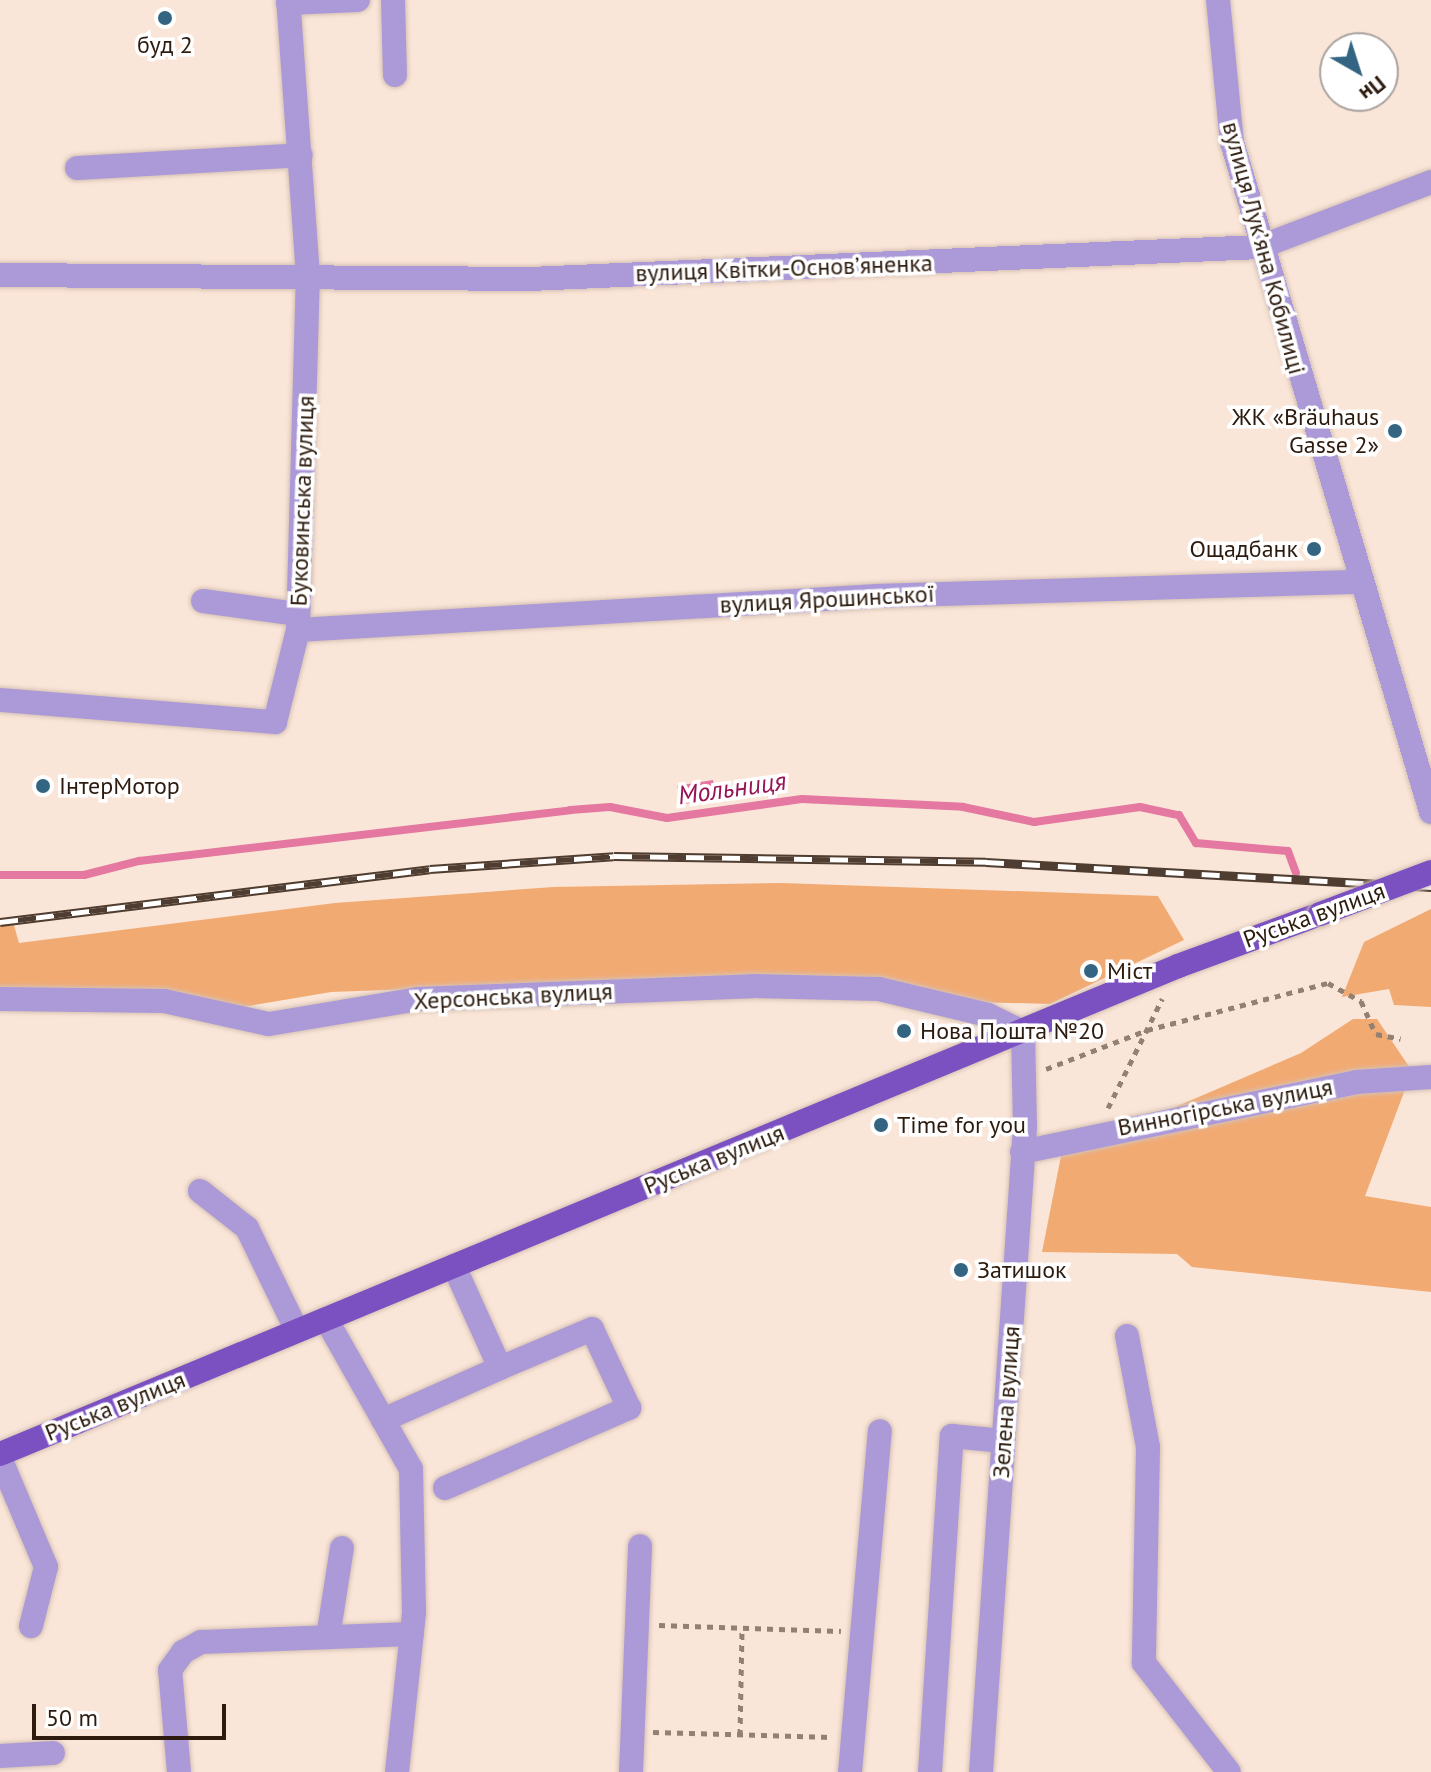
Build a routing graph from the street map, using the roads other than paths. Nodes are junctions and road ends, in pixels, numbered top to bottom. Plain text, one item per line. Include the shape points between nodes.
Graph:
1 (358, 0) edge
2 (393, 0) edge
3 (1218, 0) edge
4 (288, 1) edge
5 (395, 75) dead end
6 (301, 155) junction
7 (77, 168) dead end
8 (1431, 182) edge
9 (1260, 247) junction
10 (0, 275) edge
11 (308, 276) junction
12 (1357, 582) junction
13 (203, 601) dead end
14 (298, 622) junction
15 (0, 700) edge
16 (1431, 812) edge
17 (1431, 872) edge
18 (0, 999) edge
19 (1023, 1032) junction
20 (1431, 1077) edge
21 (1022, 1152) junction
22 (200, 1191) dead end
23 (454, 1266) junction
24 (326, 1319) junction
25 (297, 1331) junction
26 (1127, 1336) dead end
27 (500, 1368) junction
28 (383, 1420) junction
29 (880, 1431) dead end
30 (1003, 1441) junction
31 (0, 1456) edge
32 (445, 1488) dead end
33 (640, 1546) dead end
34 (342, 1548) dead end
35 (31, 1626) dead end
36 (412, 1634) junction
37 (328, 1637) junction
38 (53, 1753) dead end
39 (0, 1756) edge
40 (179, 1772) edge
41 (397, 1772) edge
42 (631, 1772) edge
43 (850, 1772) edge
44 (930, 1772) edge
45 (981, 1772) edge
46 (1229, 1772) edge

1 - 4 street
2 - 5 street
3 - 9 street, вулиця Лукʼяна Кобилиці via 1232,142
4 - 6 street, Буковинська вулиця
6 - 7 street
6 - 11 street, Буковинська вулиця
8 - 9 street, вулиця Квітки-Основʼяненка
9 - 11 street, вулиця Квітки-Основʼяненка via 530,279
9 - 12 street, вулиця Лукʼяна Кобилиці
10 - 11 street, вулиця Квітки-Основʼяненка
11 - 14 street, Буковинська вулиця
12 - 14 street, вулиця Ярошинської via 877,596
12 - 16 street, вулиця Лукʼяна Кобилиці
13 - 14 street, вулиця Ярошинської
14 - 15 street, Буковинська вулиця via 275,722
17 - 19 main road, Руська вулиця, bridge via 1178,966
18 - 19 street, Херсонська вулиця via 164,1001 269,1024 418,999 864,989 988,1015
19 - 21 street, Зелена вулиця via 1027,1076
19 - 23 main road, Руська вулиця
20 - 21 street, Винногірська вулиця via 1356,1082
21 - 30 street, Зелена вулиця
22 - 25 street via 247,1228
23 - 24 main road, Руська вулиця
23 - 27 street
24 - 25 main road, Руська вулиця
24 - 28 street
25 - 31 main road, Руська вулиця
26 - 46 street via 1148,1447 1144,1663
27 - 28 street
27 - 32 street via 592,1329 629,1408
28 - 36 street via 411,1469
29 - 43 street
30 - 44 street via 952,1436
30 - 45 street, Зелена вулиця
31 - 35 street via 46,1567
33 - 42 street
34 - 37 street
36 - 37 street
36 - 41 street
37 - 40 street via 201,1642 183,1652 170,1670
38 - 39 street

